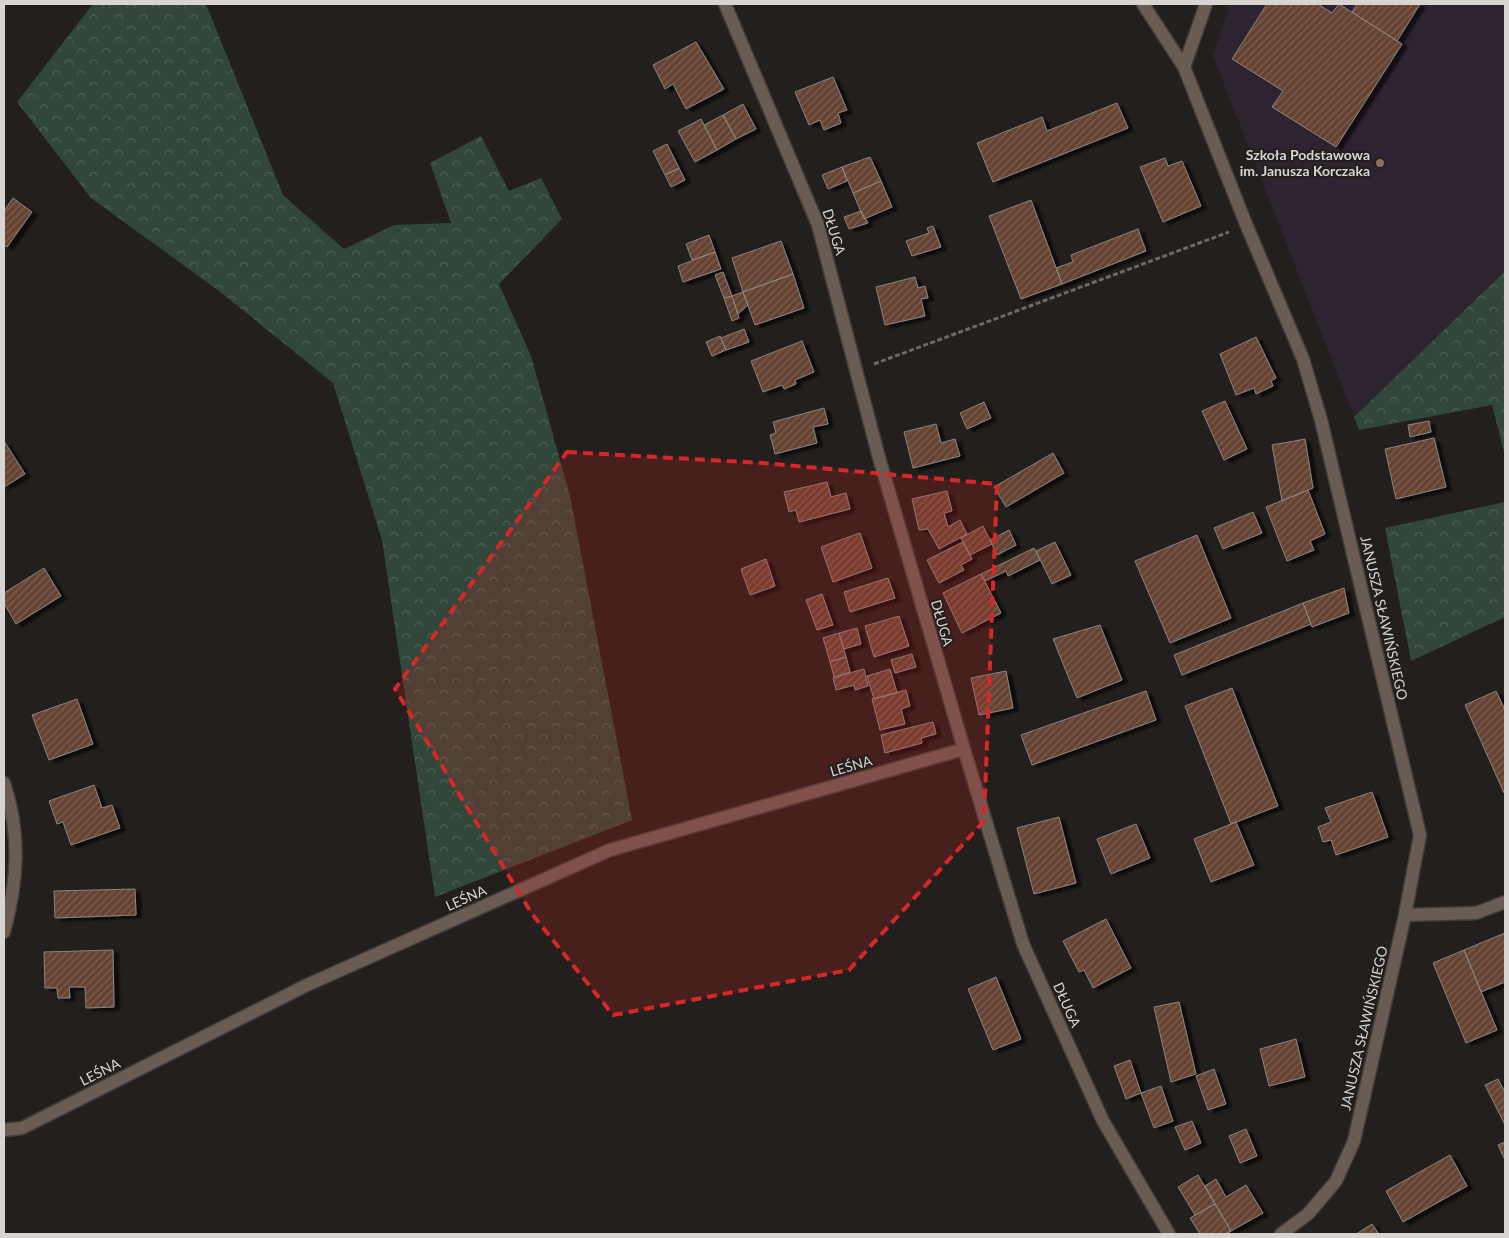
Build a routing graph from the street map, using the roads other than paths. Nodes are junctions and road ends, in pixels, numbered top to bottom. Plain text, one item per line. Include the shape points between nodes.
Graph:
1 (725, 4) edge
2 (1143, 4) edge
3 (1206, 4) edge
4 (1184, 67) junction
5 (964, 750) junction
6 (4, 783) edge
7 (1505, 902) edge
8 (1405, 915) junction
9 (4, 932) edge
10 (4, 1130) edge
11 (1169, 1234) edge
12 (1281, 1234) edge

1 - 5 street, DŁUGA via 818,225 854,369
2 - 4 street, JANUSZA SŁAWIŃSKIEGO
3 - 4 street
4 - 8 street, JANUSZA SŁAWIŃSKIEGO via 1303,359 1321,420 1420,835
5 - 10 street, LEŚNA via 610,850 307,985 22,1128
5 - 11 street, DŁUGA via 1023,944 1103,1121
6 - 9 street via 12,810 16,845 16,876
7 - 8 street via 1476,914
8 - 12 street, JANUSZA SŁAWIŃSKIEGO via 1354,1141 1336,1181 1308,1214

